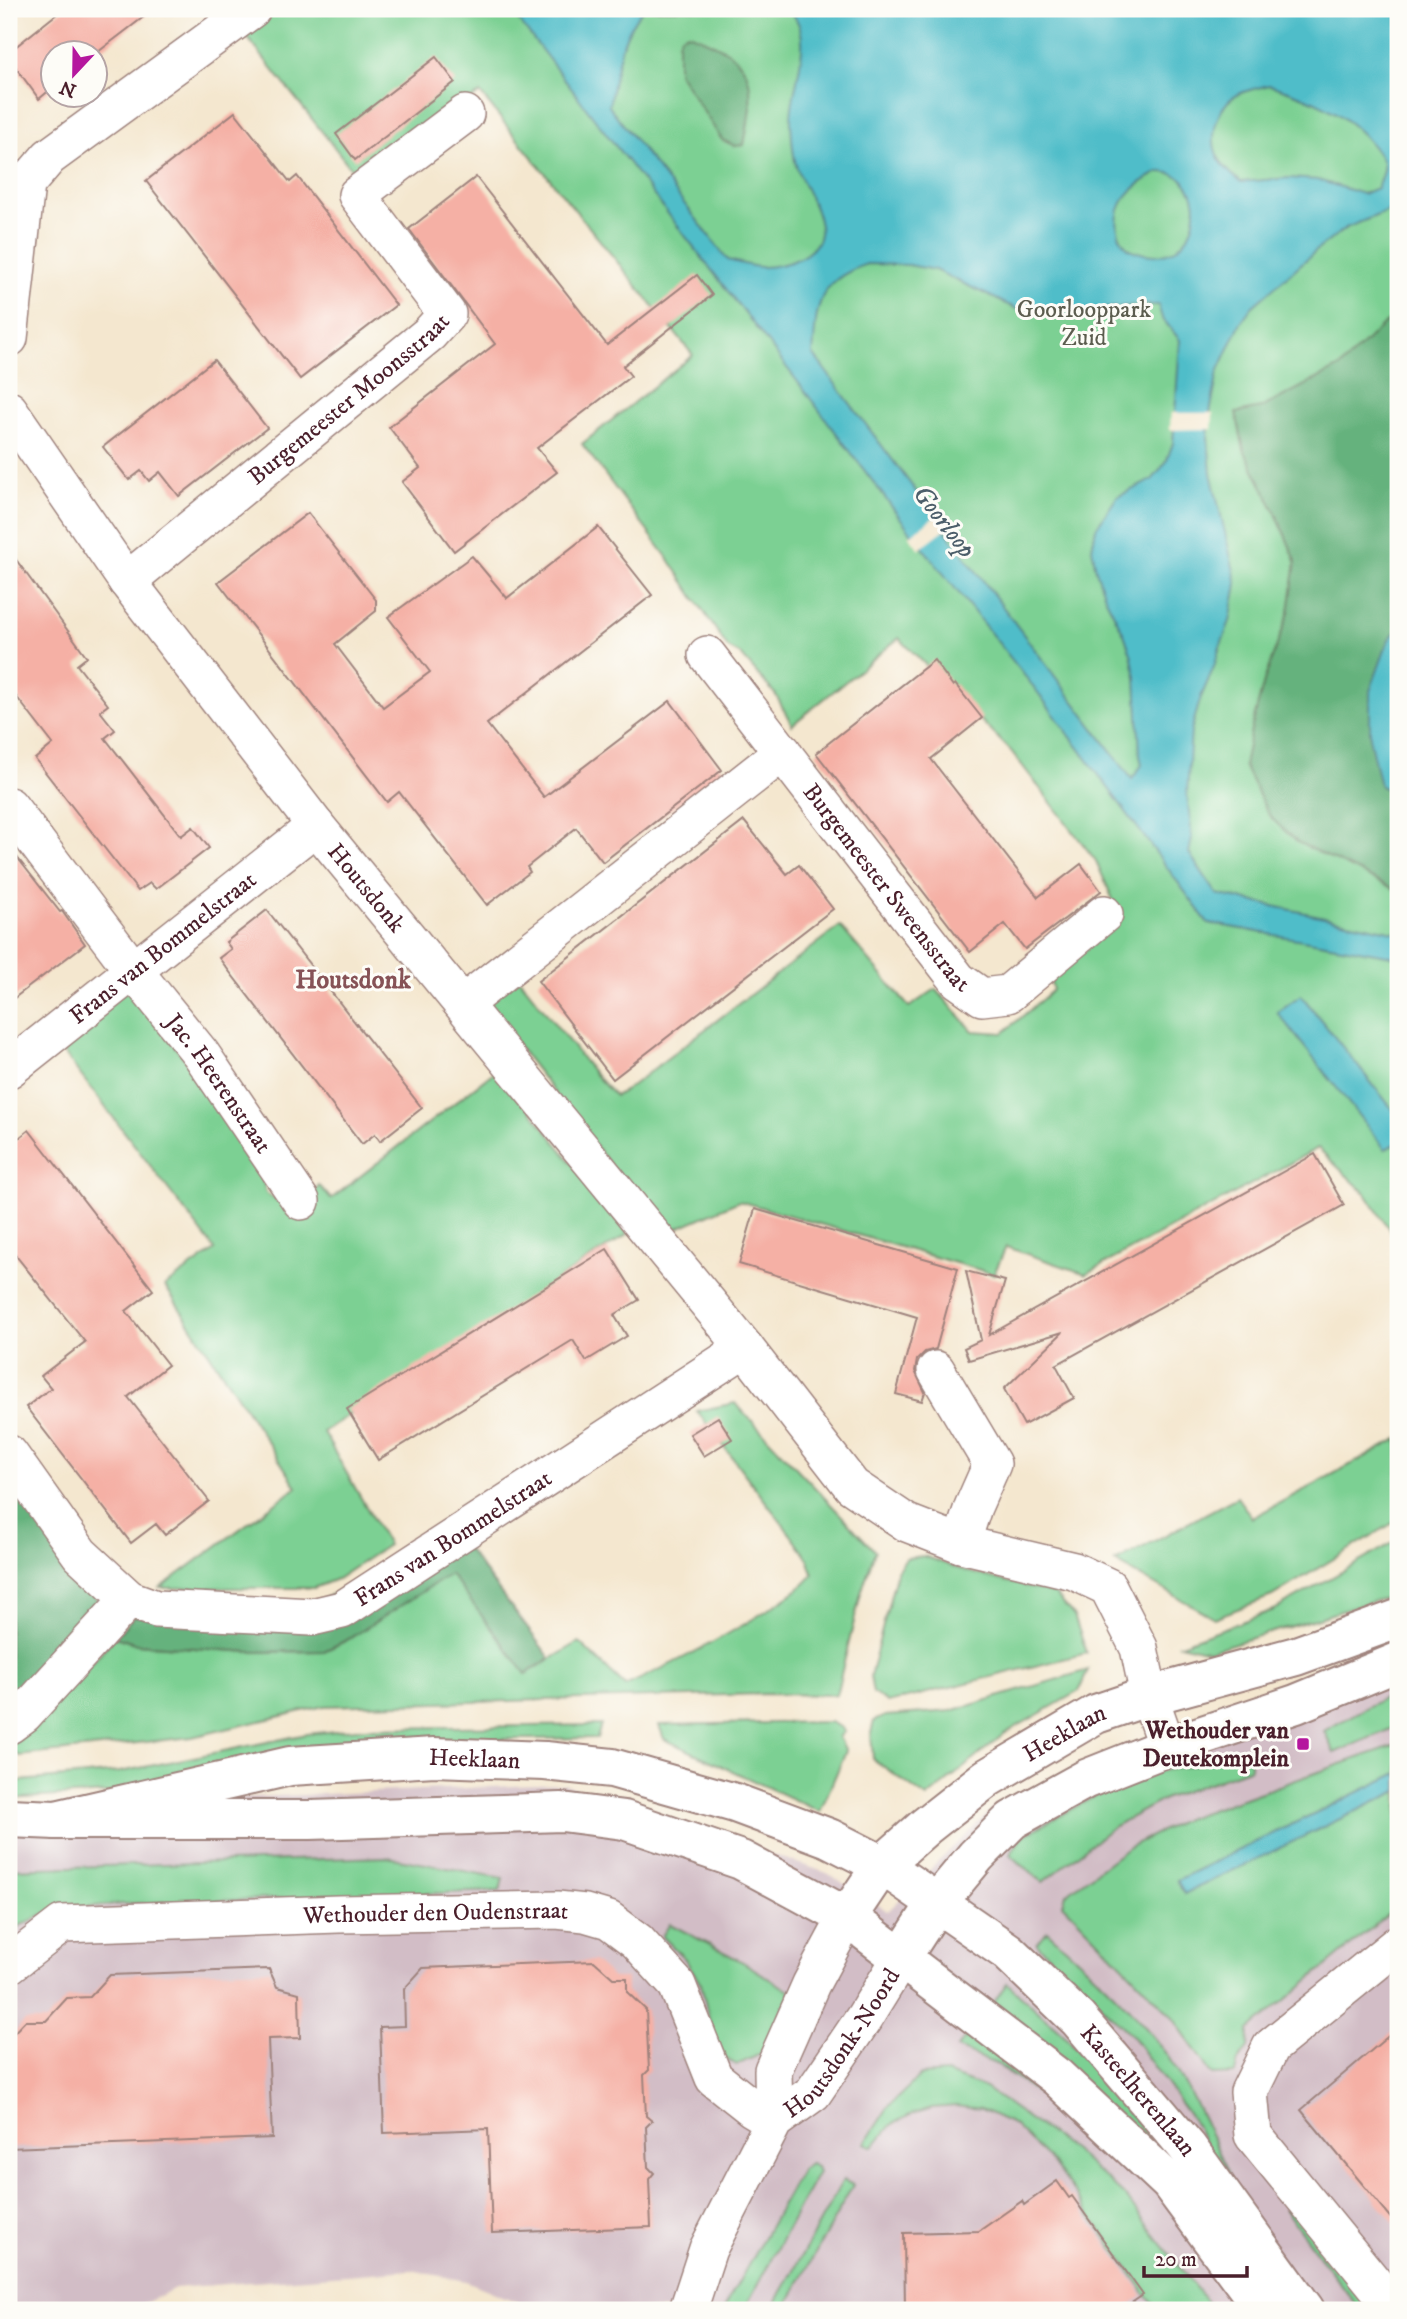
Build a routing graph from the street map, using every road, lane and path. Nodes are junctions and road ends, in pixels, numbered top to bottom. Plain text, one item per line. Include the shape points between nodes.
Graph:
1 (252, 9) edge
2 (465, 114) dead end
3 (17, 174) edge
4 (9, 338) edge
5 (9, 410) edge
6 (127, 581) junction
7 (707, 656) dead end
8 (783, 752) junction
9 (9, 806) edge
10 (316, 826) junction
11 (1104, 914) dead end
12 (133, 971) junction
13 (463, 1004) junction
14 (9, 1069) edge
15 (301, 1200) dead end
16 (745, 1348) junction
17 (936, 1370) dead end
18 (9, 1454) edge
19 (961, 1544) junction
20 (129, 1599) junction
21 (1398, 1619) edge
22 (1398, 1662) edge
23 (1149, 1696) junction
24 (9, 1725) edge
25 (1167, 1747) junction
26 (9, 1818) edge
27 (56, 1820) junction
28 (882, 1866) junction
29 (936, 1904) junction
30 (847, 1917) junction
31 (1398, 1944) edge
32 (901, 1958) junction
33 (9, 1965) edge
34 (774, 2121) junction
35 (688, 2310) edge
36 (1264, 2310) edge
37 (1305, 2310) edge
38 (1396, 2310) edge

1 - 3 street via 49,157
2 - 6 street, Burgemeester Moonsstraat via 357,195 447,314 429,334
3 - 4 street
5 - 6 street, Houtsdonk
6 - 10 street, Houtsdonk
7 - 8 street, Burgemeester Sweensstraat
8 - 11 street, Burgemeester Sweensstraat via 958,980 982,997 1008,994
8 - 13 street
9 - 12 street, Jac. Heerenstraat
10 - 12 street, Frans van Bommelstraat
10 - 13 street, Houtsdonk
12 - 14 street, Frans van Bommelstraat
12 - 15 street, Jac. Heerenstraat via 201,1054
13 - 16 street, Houtsdonk
16 - 19 street via 852,1486 907,1523
16 - 20 street, Frans van Bommelstraat via 342,1610 312,1617 156,1609
17 - 19 street via 992,1464
18 - 20 street, Frans van Bommelstraat via 80,1554
19 - 23 street via 1074,1571 1108,1587 1139,1648
20 - 24 street
21 - 23 main road, Heeklaan via 1296,1656
22 - 25 main road, Heeklaan via 1296,1704
23 - 25 street
23 - 28 main road, Heeklaan via 1096,1714 987,1778
25 - 29 main road, Heeklaan via 1086,1779 1012,1820
26 - 27 main road, Heeklaan
27 - 28 main road, Heeklaan via 290,1766 434,1757 545,1761 612,1769 735,1803 829,1838
27 - 30 main road, Heeklaan via 310,1820 562,1812 624,1820 741,1860
28 - 29 main road, Heeklaan
28 - 30 main road, Heeklaan
29 - 32 main road, Heeklaan
29 - 37 main road, Kasteelherenlaan via 1008,1952 1078,2019 1187,2147
30 - 32 main road, Heeklaan
30 - 34 street, Houtsdonk-Noord via 773,2070
31 - 38 street via 1271,2047 1249,2092 1253,2135
32 - 34 street, Houtsdonk-Noord via 813,2093
32 - 36 main road, Kasteelherenlaan via 1057,2077 1170,2183
33 - 34 street, Wethouder den Oudenstraat via 62,1924 339,1914 585,1913 609,1920 637,1941 669,1976 677,1985 714,2078
34 - 35 street, Houtsdonk-Noord via 708,2249

